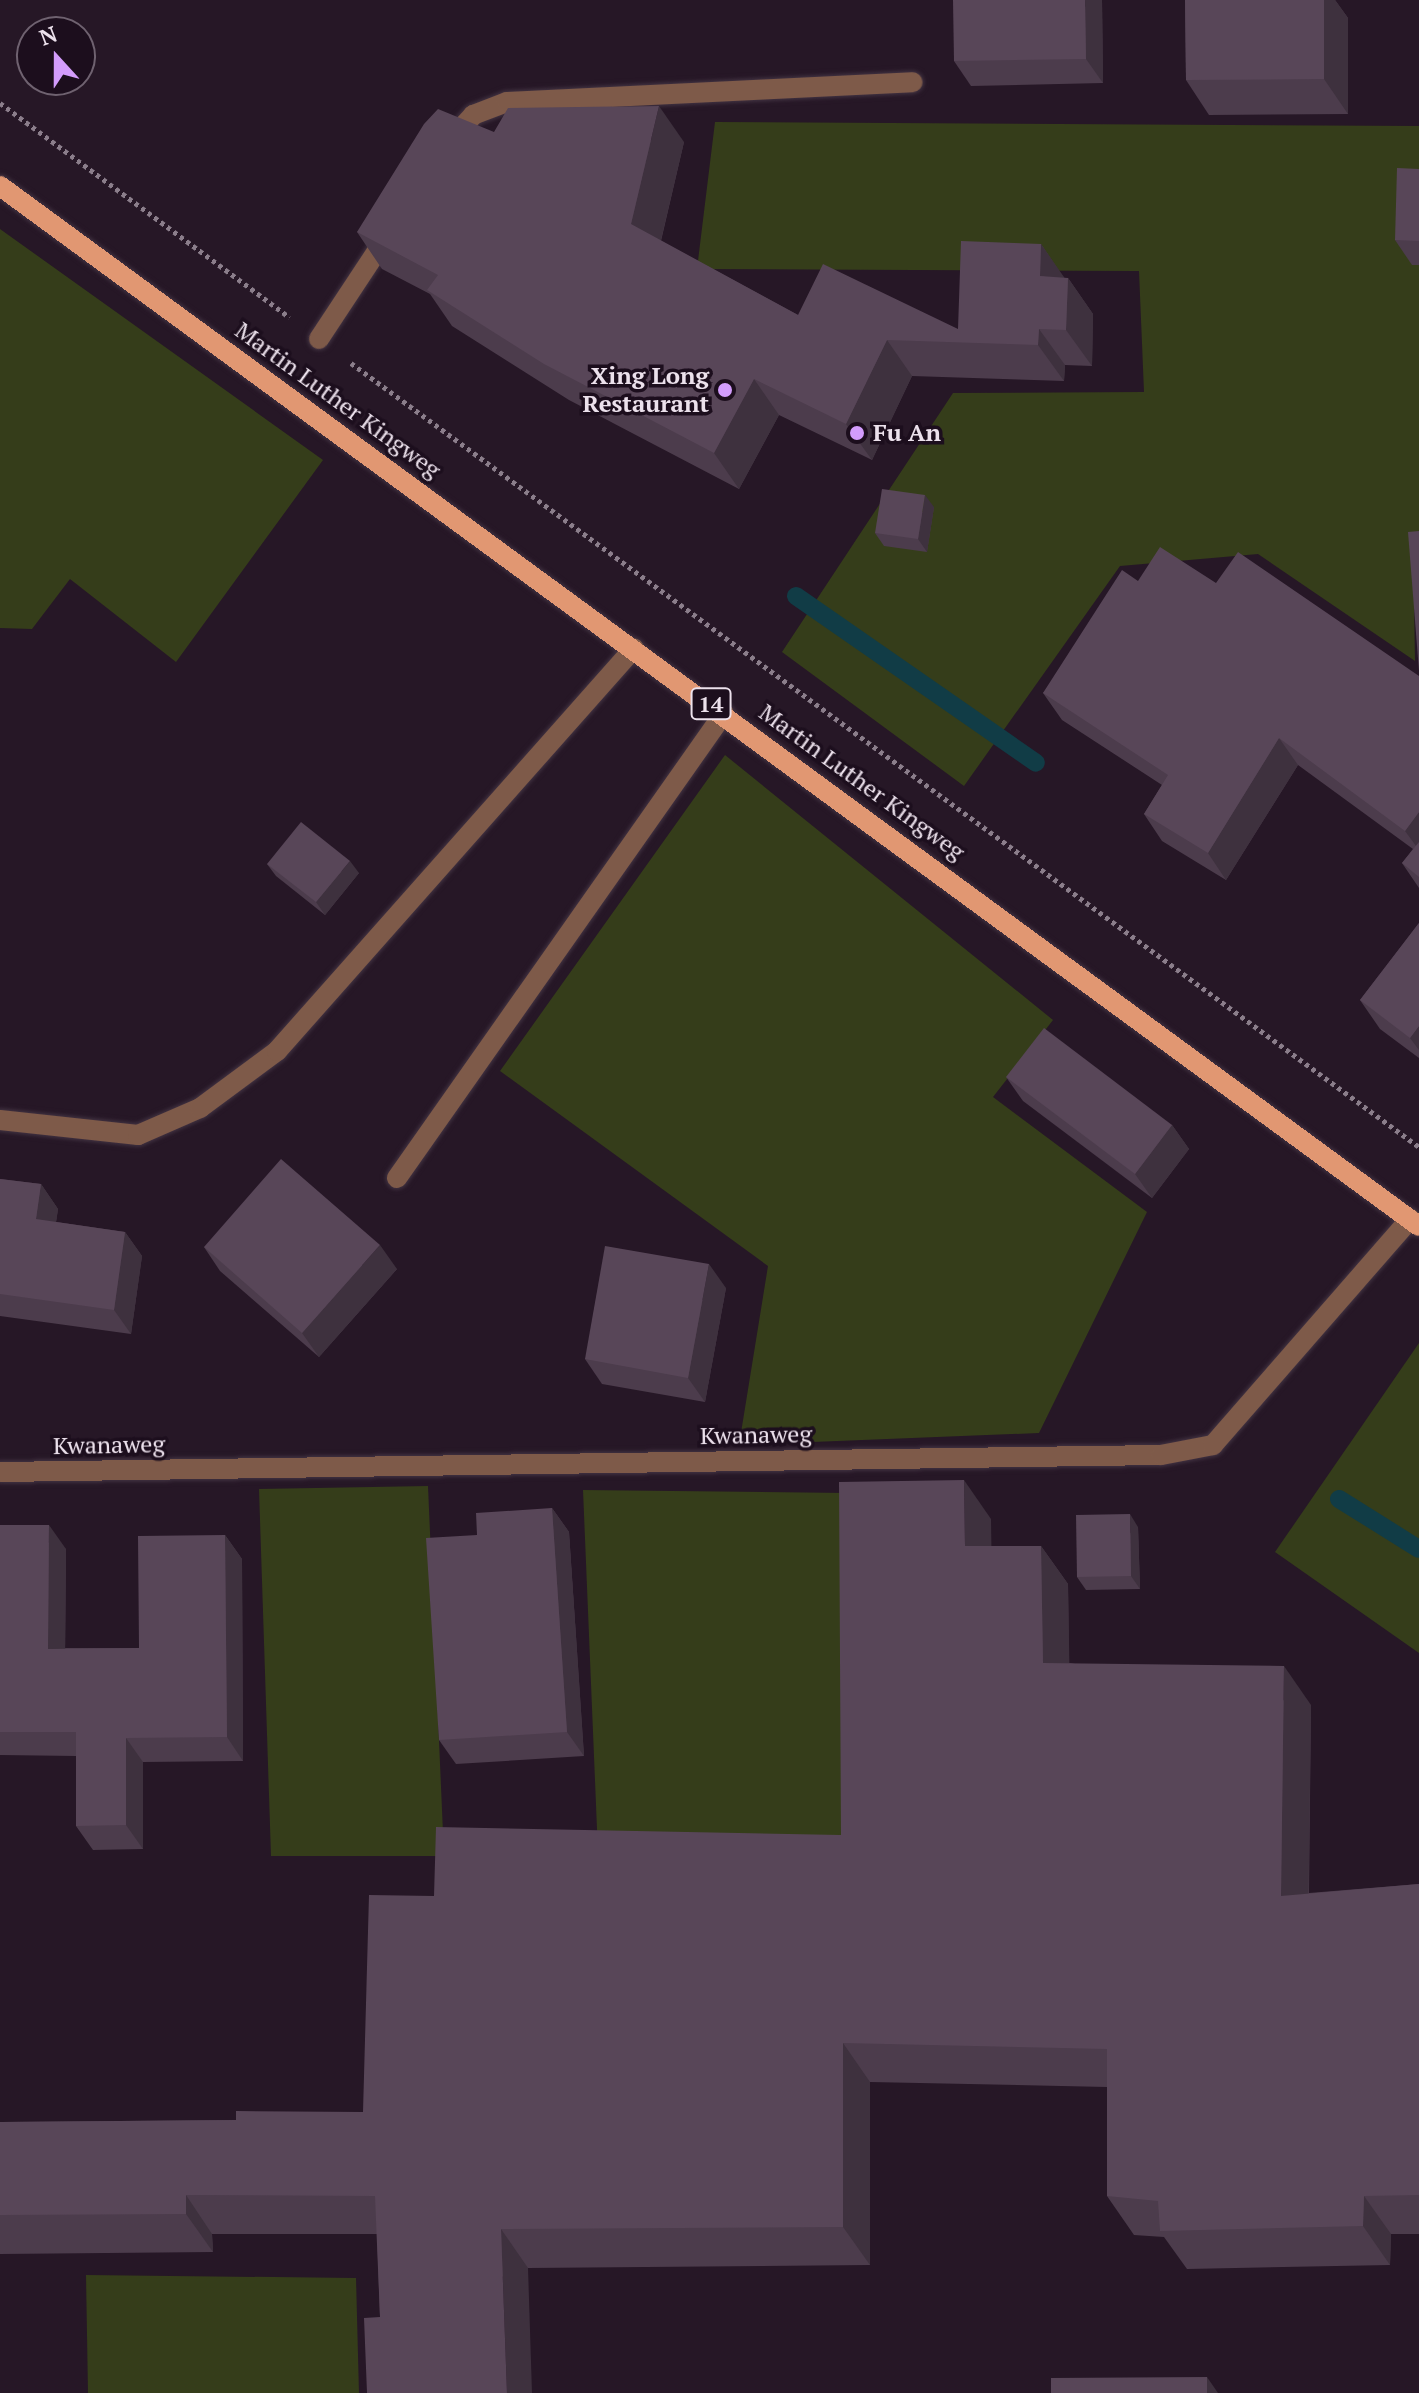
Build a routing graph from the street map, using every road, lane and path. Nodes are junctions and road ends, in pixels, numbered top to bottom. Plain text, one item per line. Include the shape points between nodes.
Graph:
1 (913, 82) dead end
2 (0, 103) edge
3 (442, 149) edge
4 (0, 186) edge
5 (397, 221) edge
6 (319, 339) junction
7 (634, 648) junction
8 (724, 713) junction
9 (0, 1120) edge
10 (1419, 1147) edge
11 (397, 1178) dead end
12 (1414, 1222) edge
13 (0, 1472) edge

1 - 3 street via 507,102 473,115
2 - 6 path
4 - 7 main road, Martin Luther Kingweg / 14
5 - 6 street
6 - 10 path
7 - 8 main road, Martin Luther Kingweg / 14
7 - 9 street via 277,1051 200,1108 138,1135
8 - 11 street
8 - 12 main road, Martin Luther Kingweg / 14
12 - 13 street, Kwanaweg via 1213,1445 1161,1455

